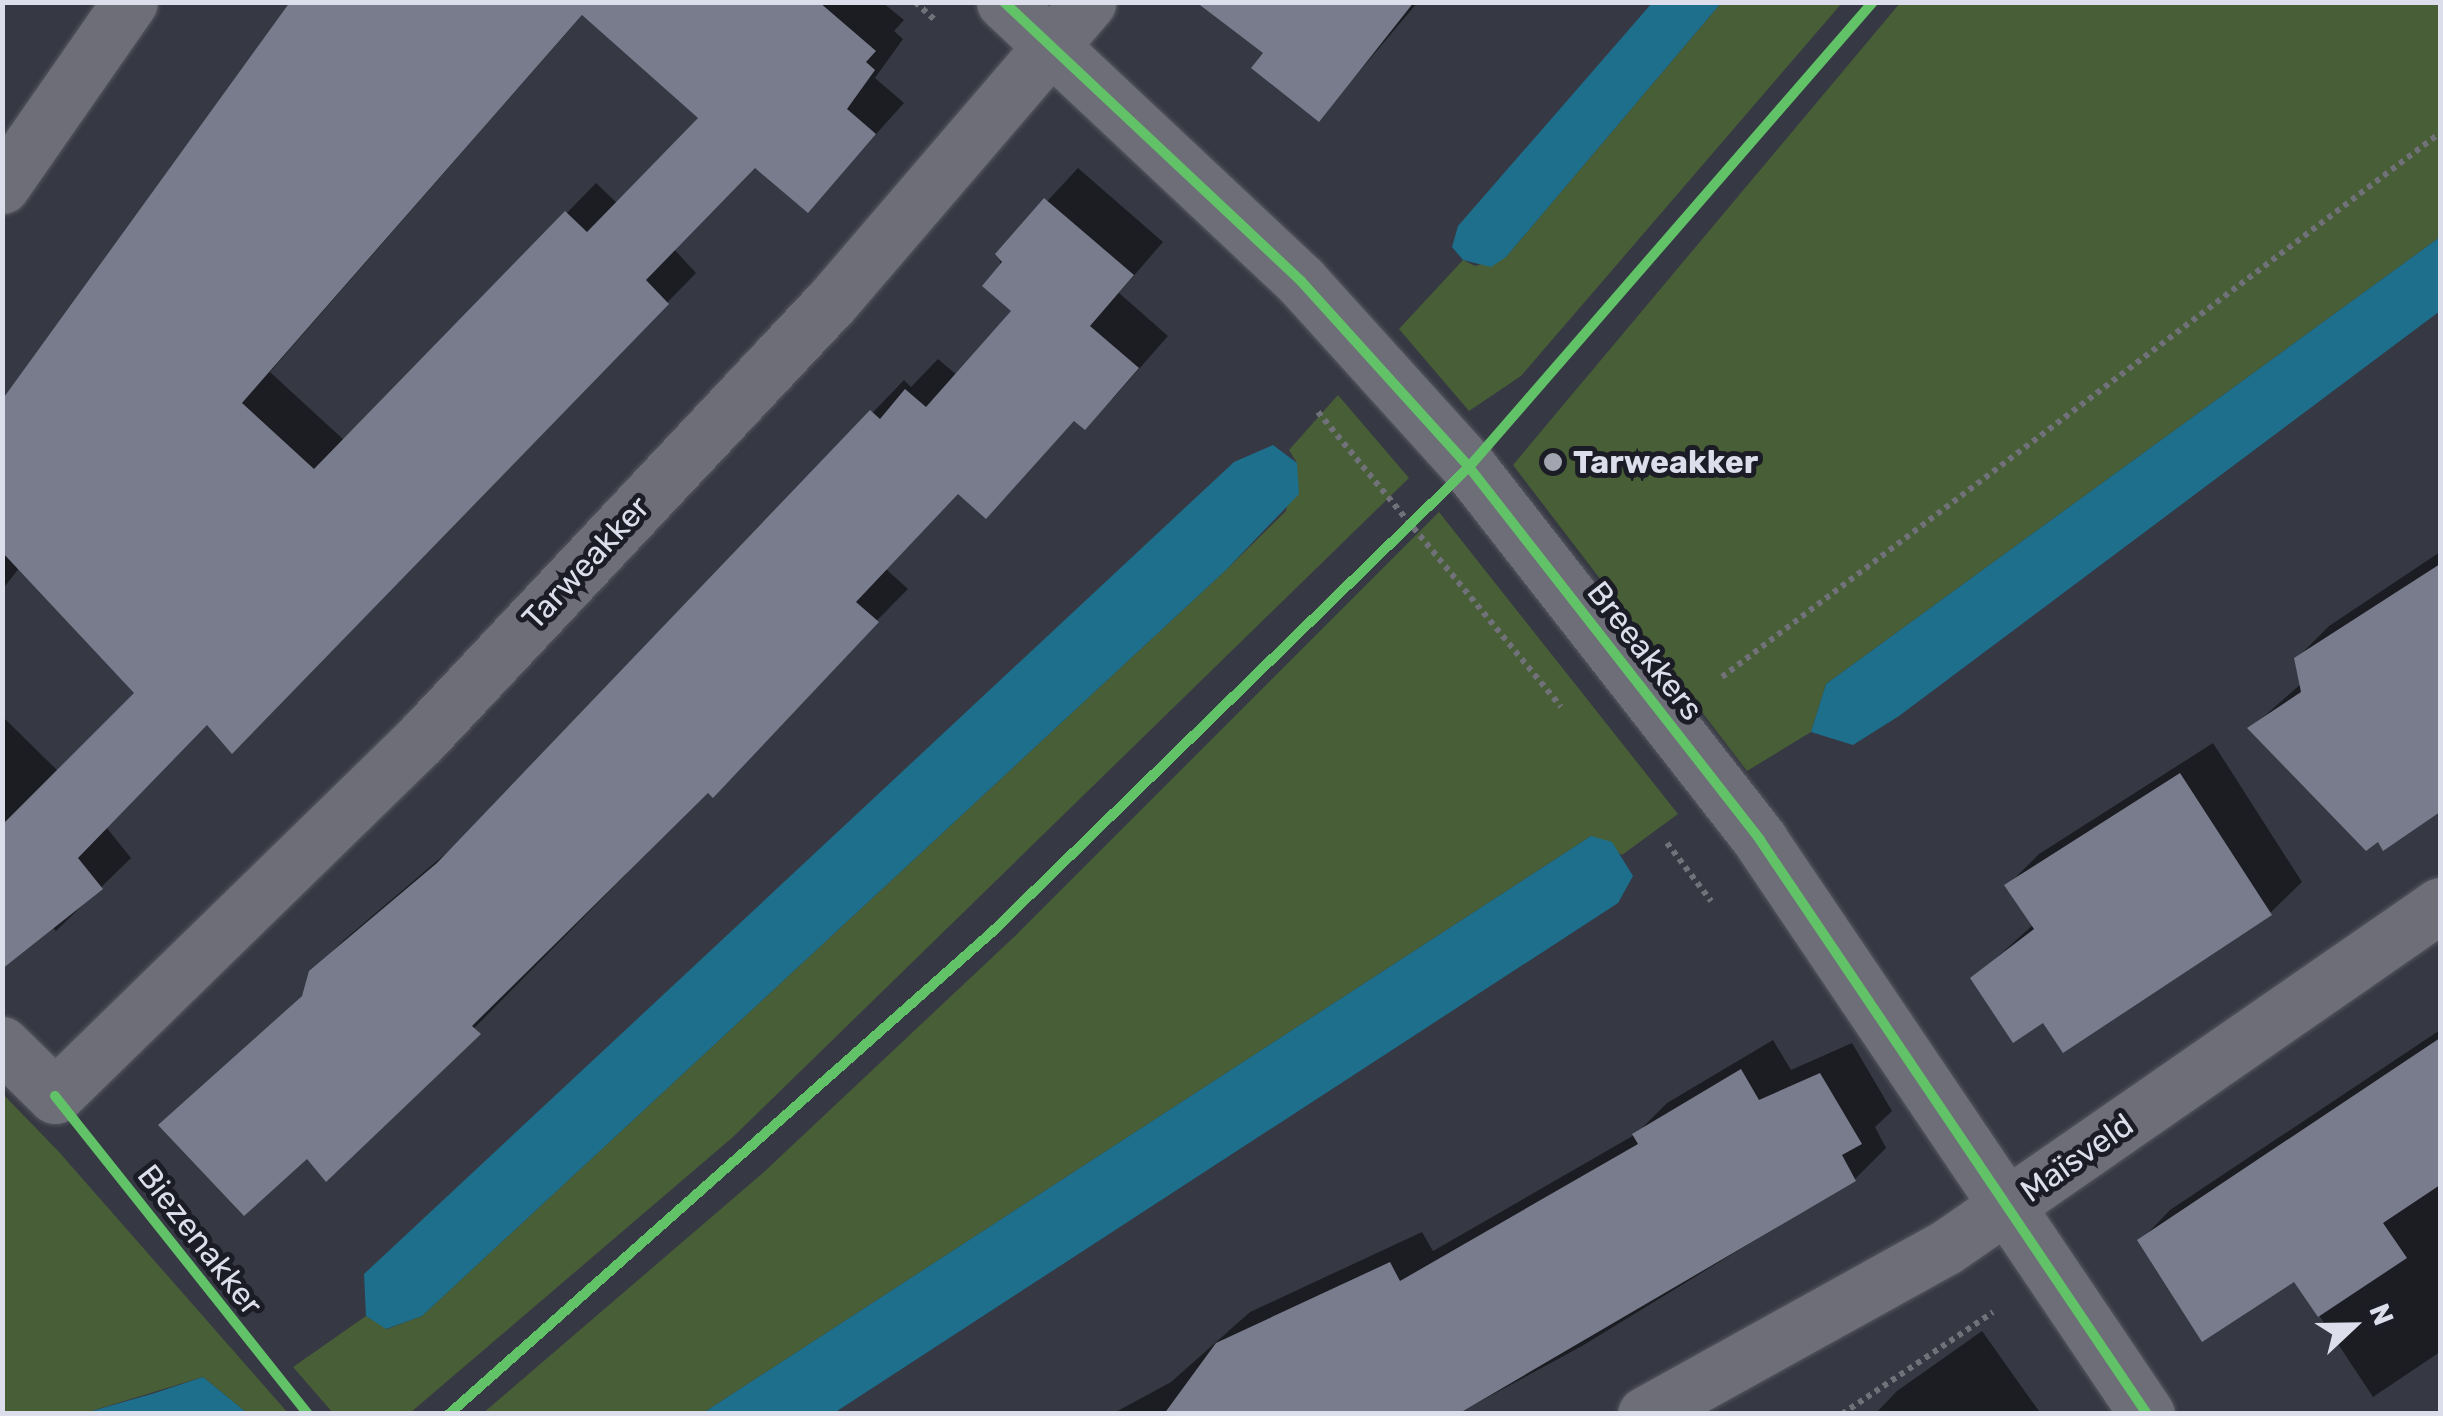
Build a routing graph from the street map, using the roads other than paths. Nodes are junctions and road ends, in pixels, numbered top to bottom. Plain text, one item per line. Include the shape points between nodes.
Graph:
1 (130, 2) edge
2 (1004, 2) edge
3 (1089, 2) edge
4 (1053, 47) junction
5 (2, 186) edge
6 (2440, 905) edge
7 (2, 1044) edge
8 (2008, 1206) junction
9 (1645, 1414) edge
10 (2147, 1414) edge

1 - 5 street
2 - 4 street, Breeakkers
3 - 4 street, Tarweakker
4 - 7 street, Tarweakker via 834,299 420,740 55,1096
4 - 8 street, Breeakkers via 1301,282 1469,467 1760,840
6 - 8 street, Maïsveld
8 - 9 street, Maïsveld via 1945,1248
8 - 10 street, Breeakkers

